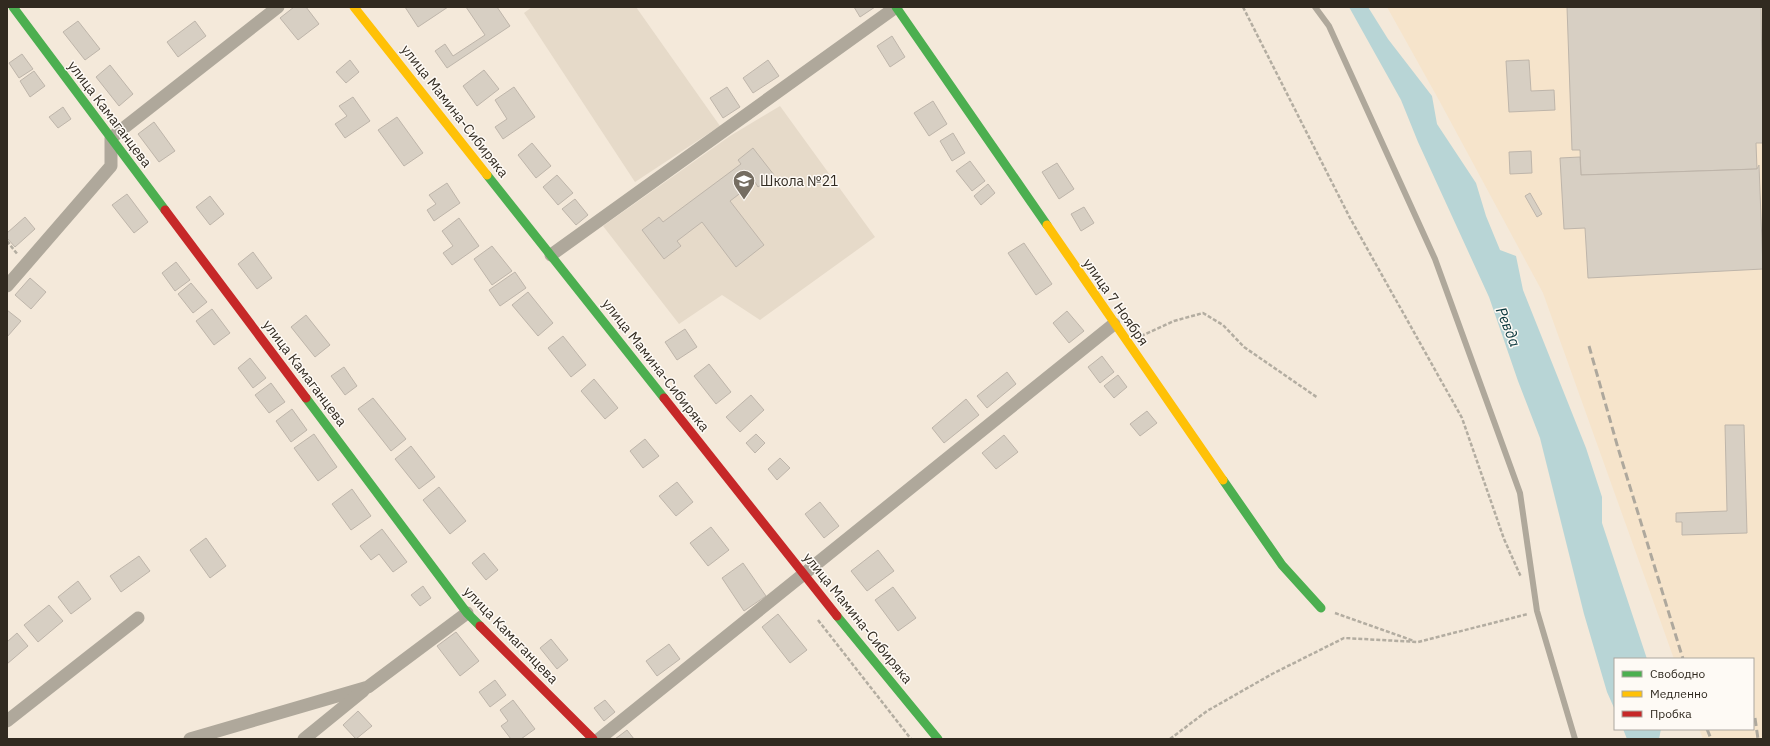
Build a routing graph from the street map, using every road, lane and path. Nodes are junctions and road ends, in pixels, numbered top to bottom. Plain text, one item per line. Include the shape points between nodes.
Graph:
1 (13, 7) edge
2 (278, 7) edge
3 (354, 7) edge
4 (896, 7) edge
5 (1243, 7) edge
6 (1314, 7) edge
7 (111, 138) junction
8 (551, 256) junction
9 (7, 286) edge
10 (1114, 324) junction
11 (1125, 339) junction
12 (1318, 398) dead end
13 (803, 574) junction
14 (1524, 582) dead end
15 (1321, 608) joint
16 (1537, 611) junction
17 (467, 613) junction
18 (814, 614) dead end
19 (138, 618) dead end
20 (1418, 642) junction
21 (368, 687) junction
22 (7, 720) edge
23 (190, 739) edge
24 (304, 739) edge
25 (593, 739) edge
26 (599, 739) edge
27 (911, 739) edge
28 (938, 739) edge
29 (1170, 739) edge
30 (1575, 739) edge

1 - 7 street, улица Камаганцева
2 - 7 street
3 - 8 street, улица Мамина-Сибиряка
4 - 8 street
4 - 10 street, улица 7 Ноября
5 - 14 path via 1350,218 1462,418 1504,539
6 - 16 lane via 1329,26 1438,266 1520,493
7 - 9 street via 111,166
7 - 17 street, улица Камаганцева
8 - 13 street, улица Мамина-Сибиряка
10 - 11 street, улица 7 Ноября
10 - 13 street
11 - 12 path via 1145,335 1174,321 1203,313 1224,325 1244,347
11 - 15 street, улица 7 Ноября via 1282,565
13 - 26 street
13 - 28 street, улица Мамина-Сибиряка
15 - 20 path
16 - 20 path
16 - 30 lane
17 - 21 street
17 - 25 street, улица Камаганцева
18 - 27 path
19 - 22 street
20 - 29 path via 1344,638 1272,674 1207,711
21 - 23 street
21 - 24 street

